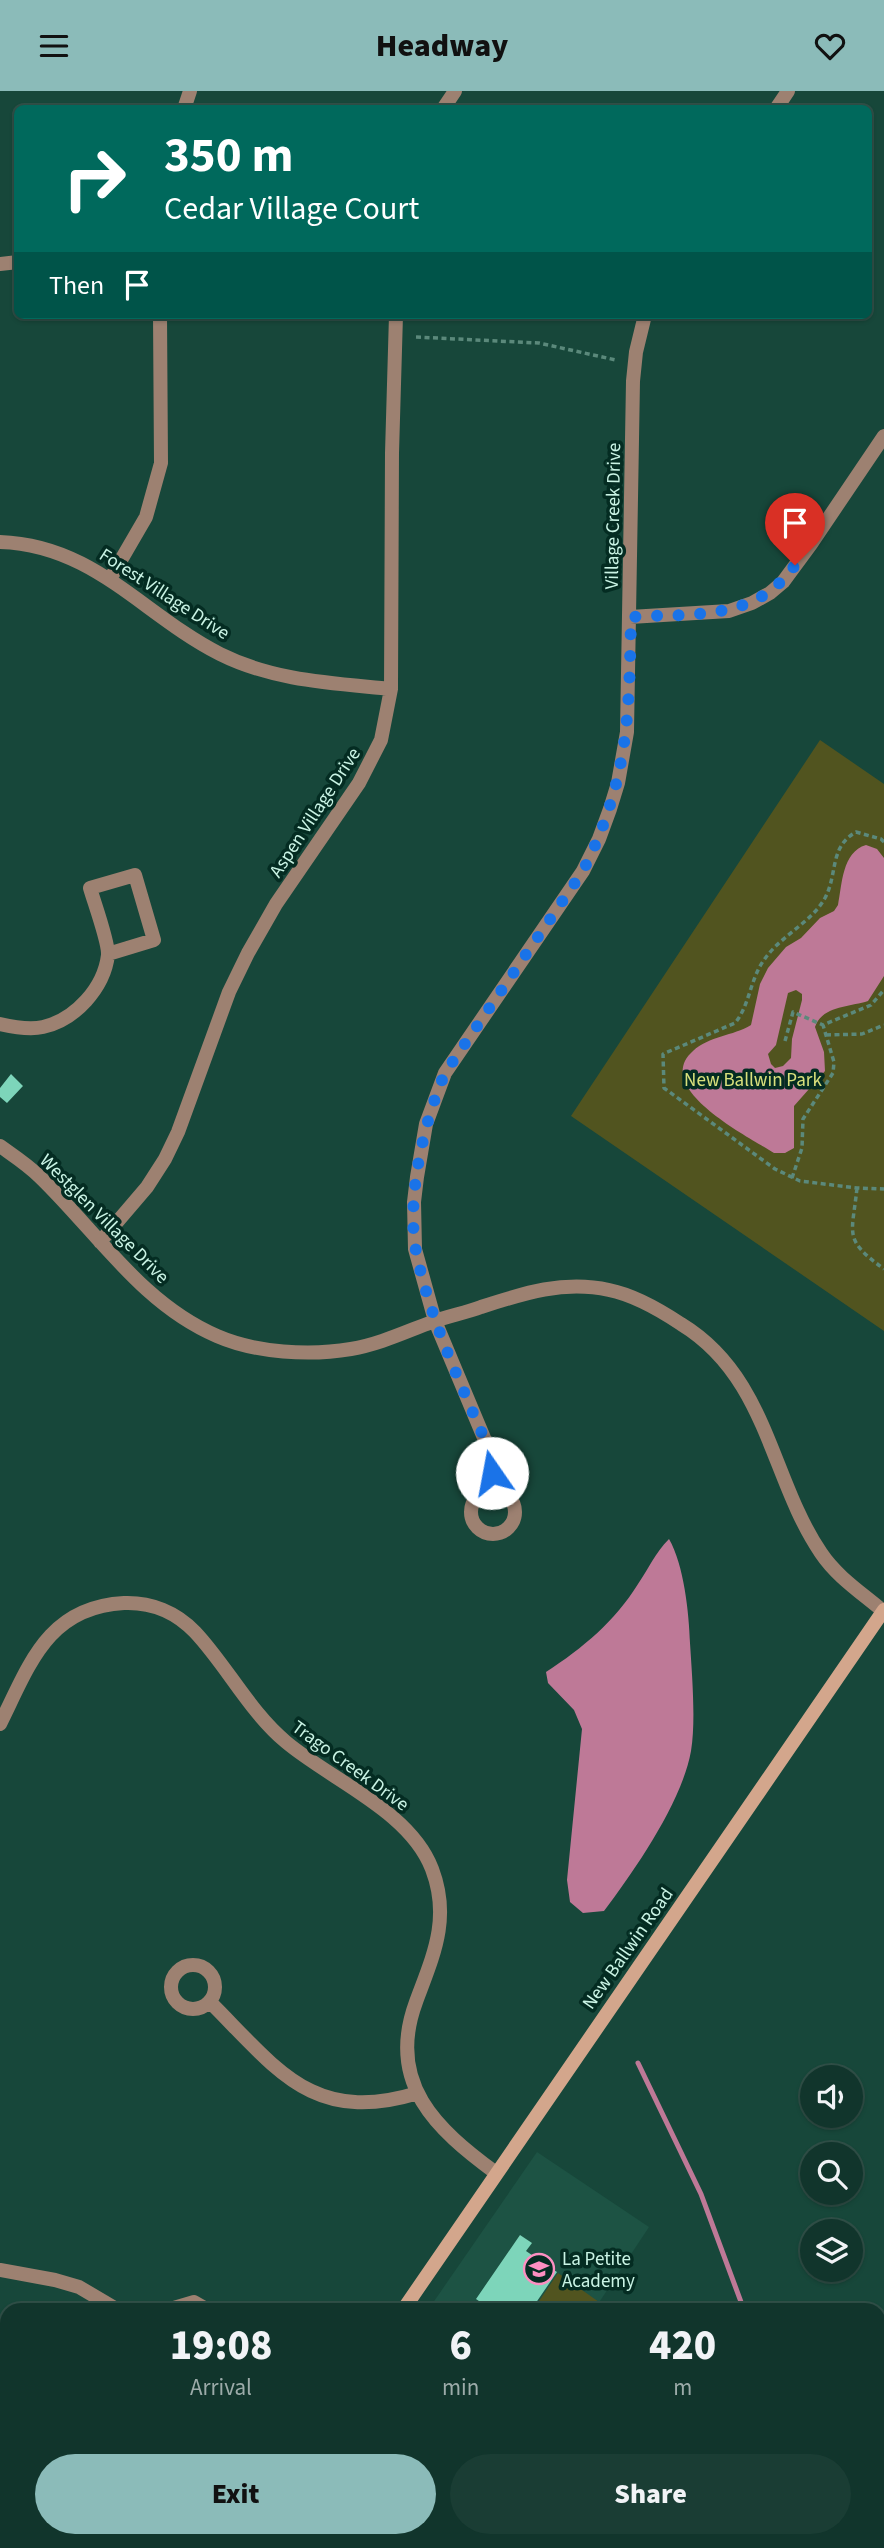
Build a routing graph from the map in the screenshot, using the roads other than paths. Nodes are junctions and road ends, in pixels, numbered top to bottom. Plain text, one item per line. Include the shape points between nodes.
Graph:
1 (160, 319) edge
2 (396, 319) edge
3 (644, 319) edge
4 (884, 436) edge
5 (0, 542) edge
6 (110, 579) junction
7 (631, 617) junction
8 (391, 689) junction
9 (108, 954) junction
10 (0, 1024) edge
11 (0, 1146) edge
12 (100, 1242) junction
13 (435, 1321) junction
14 (492, 1489) dead end
15 (884, 1610) edge
16 (0, 1724) edge
17 (210, 2002) dead end
18 (418, 2093) junction
19 (496, 2173) junction
20 (0, 2270) edge
21 (106, 2303) edge
22 (408, 2303) edge

1 - 6 street via 161,463 146,516
2 - 8 street, Aspen Village Drive
3 - 7 street, Village Creek Drive via 633,381
4 - 7 street via 811,544 769,593 729,611
5 - 6 street, Forest Village Drive via 63,554
6 - 8 street, Forest Village Drive via 183,632 237,662 300,680
7 - 13 street, Village Creek Drive via 626,744 599,839 583,871 445,1073 426,1124 414,1202 415,1249
8 - 12 street, Aspen Village Drive via 374,757 260,930 229,992 165,1159
9 - 9 street via 154,940 135,875 90,888
9 - 10 street via 100,981 69,1016 41,1028
11 - 12 street, Westglen Village Drive via 39,1176
12 - 13 street, Westglen Village Drive via 168,1307 217,1336 243,1345 277,1350 348,1349
13 - 14 street, Village Creek Drive via 492,1457
13 - 15 street, Westglen Village Drive via 529,1291 563,1287 610,1290 684,1325 724,1362 746,1391 794,1506 822,1556 841,1578
15 - 19 main road, New Ballwin Road
16 - 18 street, Trago Creek Drive via 49,1635 88,1609 146,1604 173,1613 192,1629 274,1731 394,1819 432,1868 438,1888 439,1940 415,2005 408,2045
17 - 18 street via 283,2075 314,2094 352,2103 390,2101
18 - 19 street, Trago Creek Drive via 442,2129
19 - 22 main road, New Ballwin Road
20 - 21 street via 79,2287

